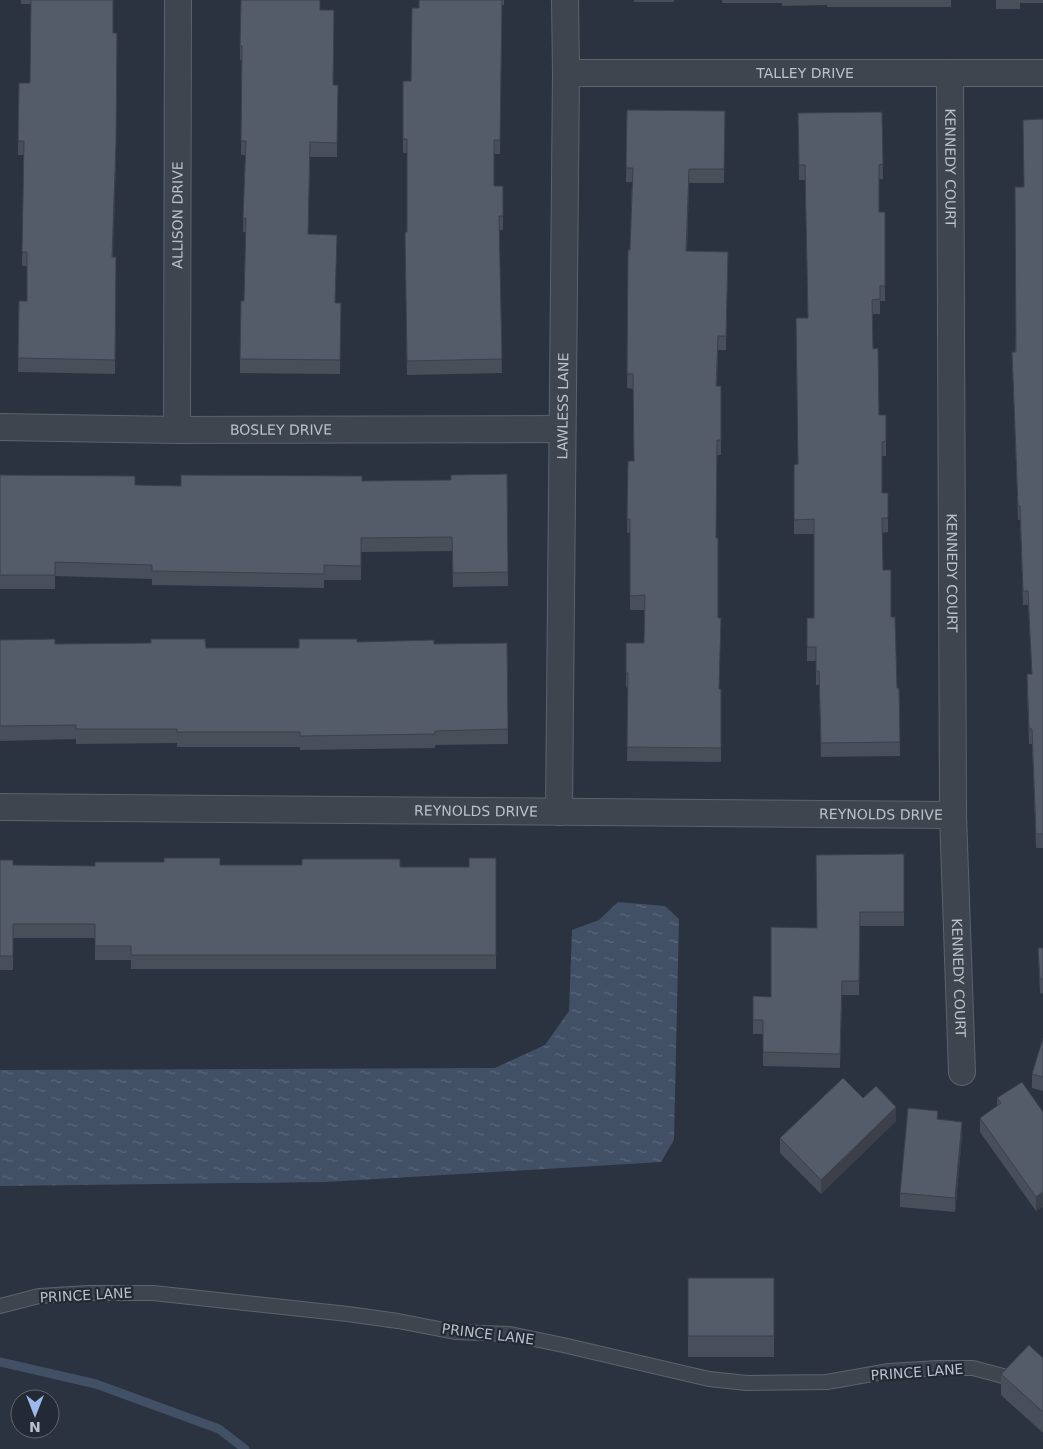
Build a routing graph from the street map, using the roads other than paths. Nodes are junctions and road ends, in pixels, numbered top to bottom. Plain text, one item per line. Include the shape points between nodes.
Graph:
1 (178, 0) edge
2 (565, 0) edge
3 (566, 73) junction
4 (950, 73) junction
5 (1043, 73) edge
6 (0, 427) edge
7 (562, 428) junction
8 (177, 430) junction
9 (0, 807) edge
10 (559, 812) junction
11 (953, 816) junction
12 (962, 1072) dead end
13 (0, 1306) edge
14 (1003, 1376) edge

1 - 8 street, ALLISON DRIVE
2 - 3 street, LAWLESS LANE
3 - 4 street, TALLEY DRIVE
3 - 7 street, LAWLESS LANE
4 - 5 street, TALLEY DRIVE
4 - 11 street, KENNEDY COURT
6 - 8 street, BOSLEY DRIVE
7 - 8 street, BOSLEY DRIVE
7 - 10 street, LAWLESS LANE
9 - 10 street, REYNOLDS DRIVE
10 - 11 street, REYNOLDS DRIVE
11 - 12 street, KENNEDY COURT
13 - 14 lane, PRINCE LANE via 39,1296 153,1293 348,1314 456,1332 510,1334 709,1380 746,1384 827,1382 889,1371 938,1368 973,1368

